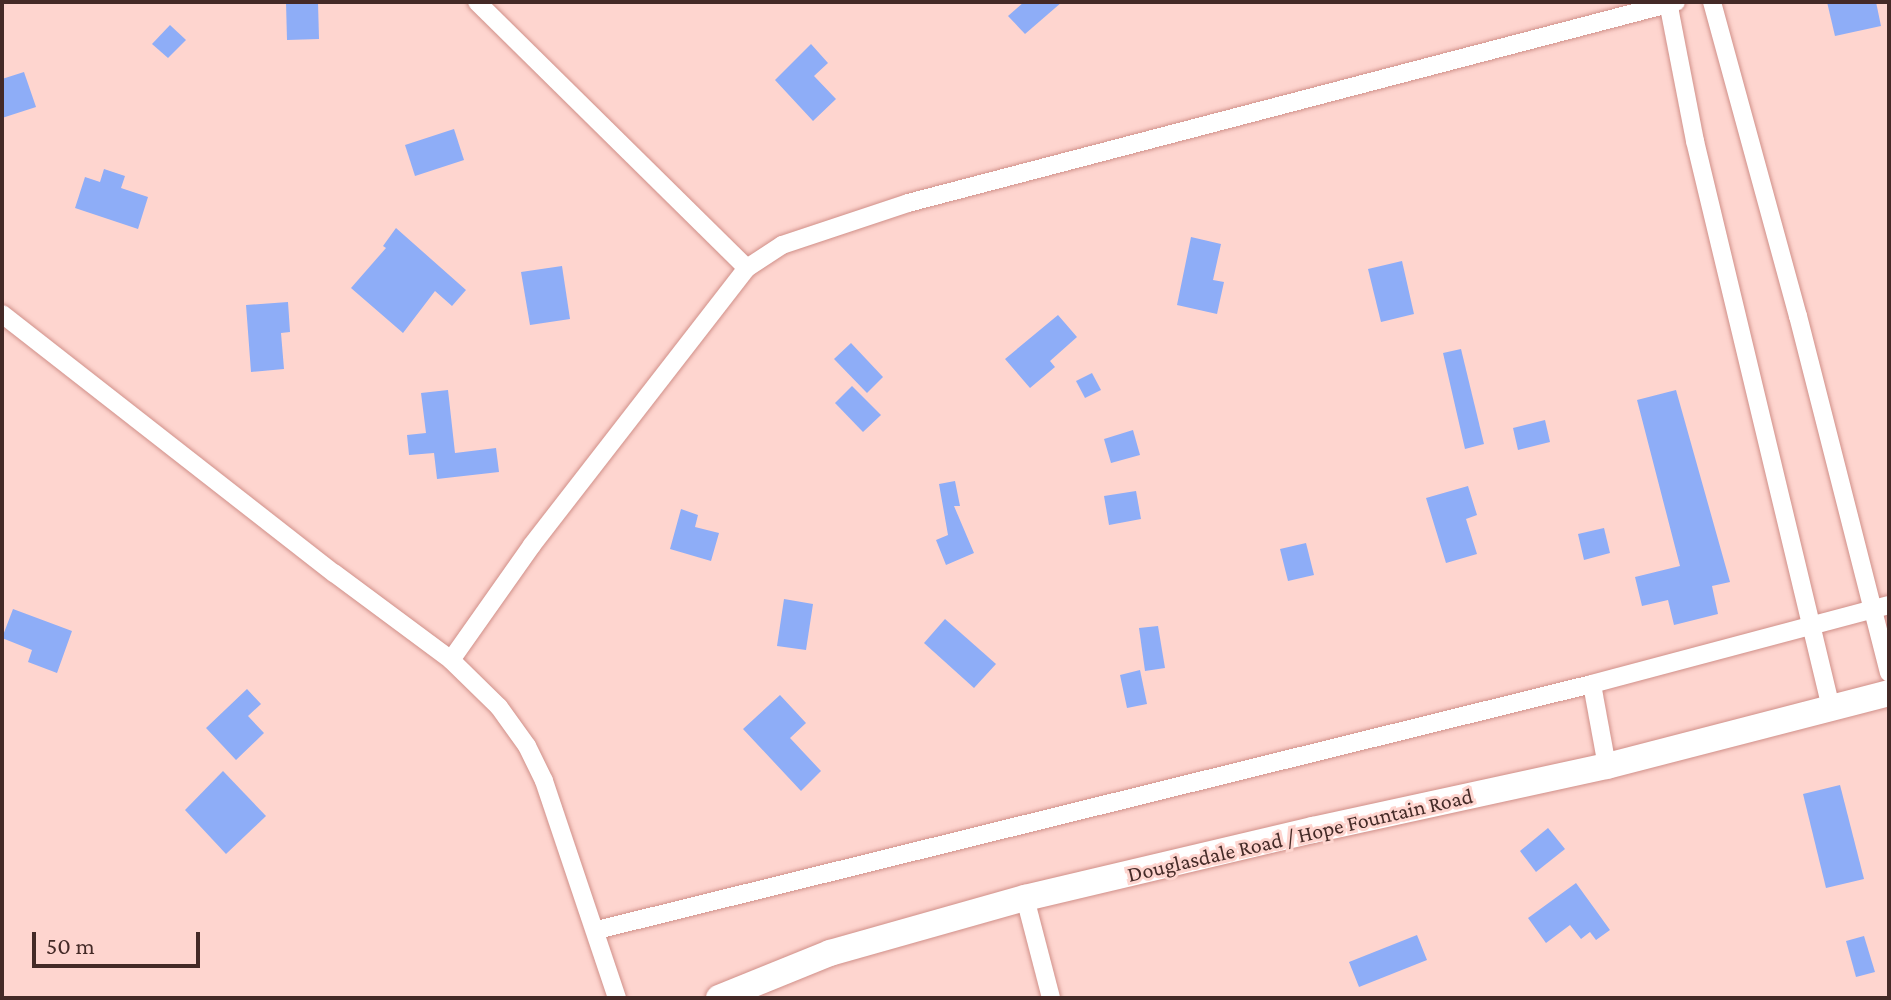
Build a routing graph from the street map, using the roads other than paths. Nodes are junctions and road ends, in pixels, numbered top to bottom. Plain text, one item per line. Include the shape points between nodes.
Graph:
1 (477, 2) edge
2 (1712, 2) edge
3 (1671, 3) edge
4 (747, 268) junction
5 (2, 314) edge
6 (1881, 607) edge
7 (1814, 624) junction
8 (451, 660) junction
9 (1889, 673) edge
10 (1592, 684) junction
11 (1889, 693) edge
12 (1831, 708) junction
13 (1607, 766) junction
14 (1025, 898) junction
15 (597, 930) junction
16 (617, 998) edge
17 (719, 998) edge
18 (1051, 998) edge

1 - 4 street
2 - 6 street
3 - 4 street via 908,203 802,236
3 - 7 street via 1695,141
4 - 8 street via 532,545
5 - 8 street
6 - 7 street
6 - 9 street
7 - 10 street
7 - 12 street
8 - 15 street via 499,707 527,746
10 - 13 street
10 - 15 street
11 - 12 main road, Douglasdale Road / Hope Fountain Road
12 - 13 main road, Douglasdale Road / Hope Fountain Road
13 - 14 main road, Douglasdale Road / Hope Fountain Road
14 - 17 main road, Douglasdale Road / Hope Fountain Road via 830,953
14 - 18 street
15 - 16 street

